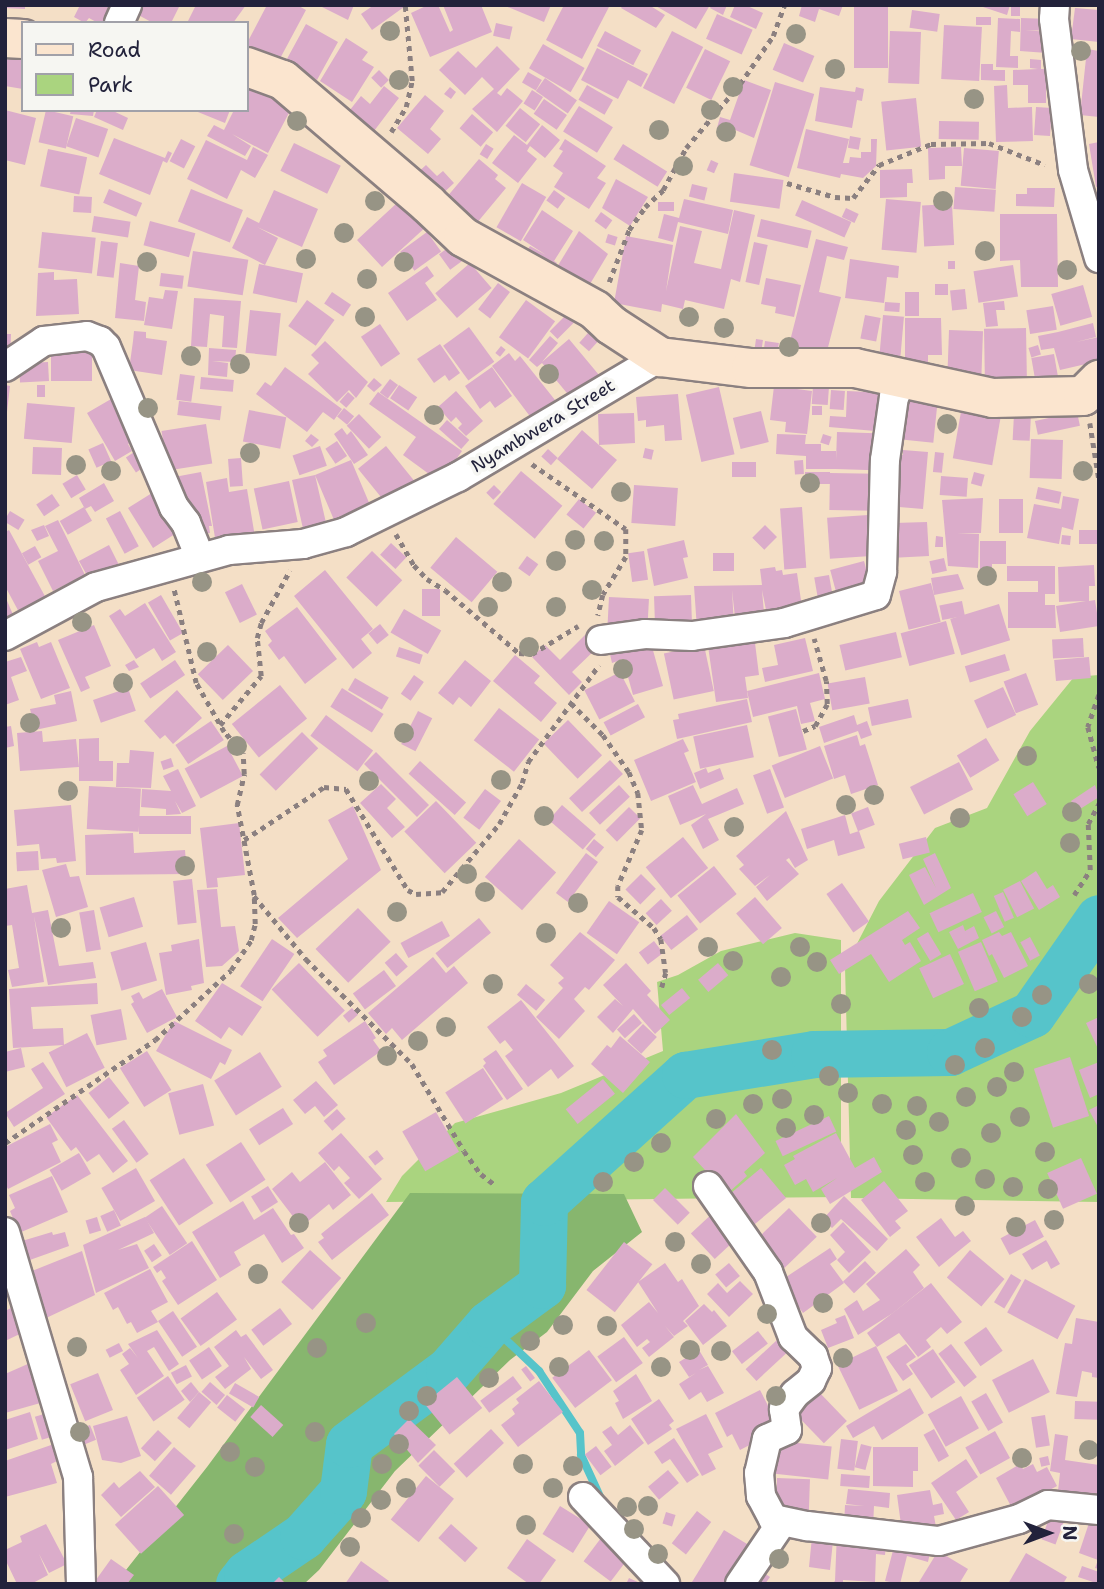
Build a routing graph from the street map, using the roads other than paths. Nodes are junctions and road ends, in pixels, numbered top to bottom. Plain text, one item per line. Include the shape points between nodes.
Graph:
1 (127, 5) edge
2 (1055, 5) edge
3 (120, 21) edge
4 (248, 67) edge
5 (1099, 258) edge
6 (660, 357) junction
7 (5, 368) edge
8 (903, 380) junction
9 (1091, 388) edge
10 (200, 558) junction
11 (5, 636) edge
12 (601, 640) road end
13 (708, 1186) dead end
14 (5, 1232) edge
15 (583, 1497) dead end
16 (1099, 1510) edge
17 (782, 1522) junction
18 (81, 1584) edge
19 (665, 1584) edge
20 (740, 1584) edge

1 - 3 street
2 - 5 street via 1073,170
4 - 6 street via 283,80 463,237 595,310
6 - 8 street via 751,368 855,368
6 - 10 street, Nyambwera Street via 388,514 303,544 229,550
7 - 10 street via 44,341 87,336 100,341
8 - 9 street via 993,398
8 - 12 street via 894,397 885,460 881,585 871,598 784,622 692,636 645,634
10 - 11 street, Nyambwera Street via 96,587
13 - 17 street via 768,1272 793,1337 813,1356 817,1368 784,1409 787,1430 767,1439 759,1473 765,1508
14 - 18 street via 78,1477
15 - 19 street
16 - 17 street via 1048,1504 1019,1519 939,1541
17 - 20 street

